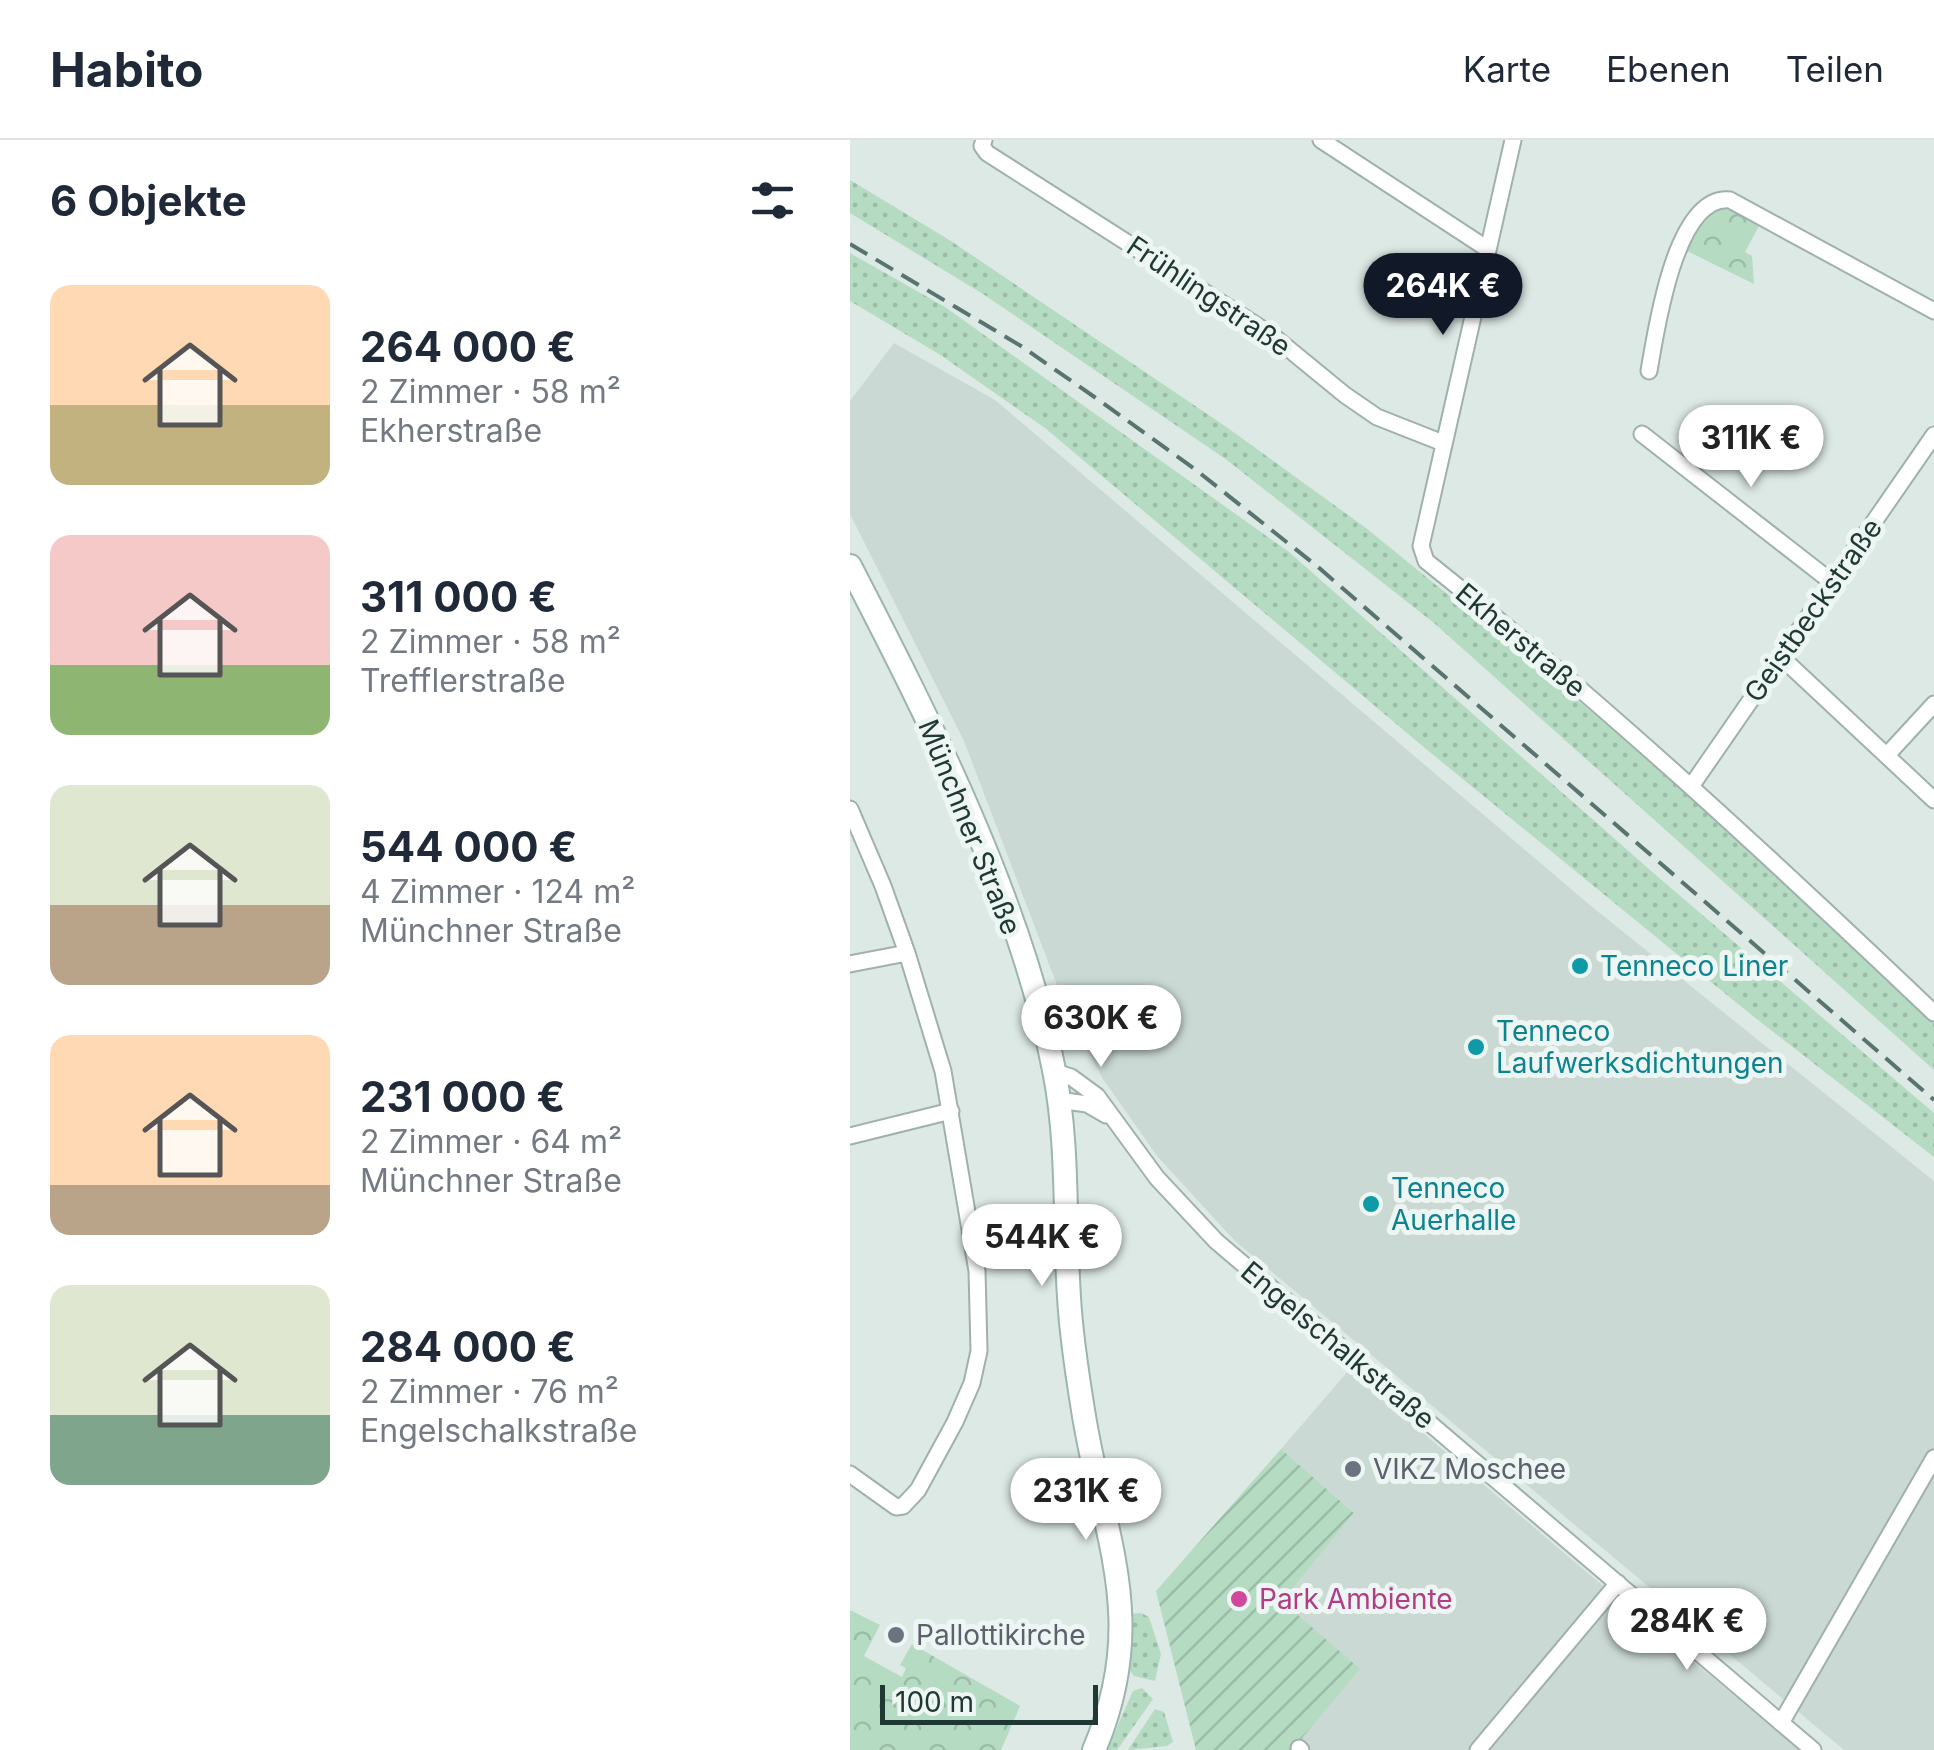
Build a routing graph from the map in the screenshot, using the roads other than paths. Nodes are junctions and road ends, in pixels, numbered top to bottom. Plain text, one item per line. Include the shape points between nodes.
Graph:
1 (984, 140) edge
2 (1321, 140) edge
3 (1513, 140) edge
4 (1486, 248) junction
5 (1934, 311) edge
6 (1648, 371) dead end
7 (1642, 434) dead end
8 (1934, 434) edge
9 (1444, 444) junction
10 (850, 566) edge
11 (1833, 583) junction
12 (858, 602) edge
13 (1781, 657) junction
14 (1934, 704) edge
15 (1887, 755) junction
16 (1692, 785) junction
17 (1934, 800) edge
18 (850, 809) edge
19 (907, 953) junction
20 (850, 964) edge
21 (1934, 1013) edge
22 (1055, 1072) junction
23 (1058, 1100) junction
24 (951, 1111) junction
25 (1110, 1117) junction
26 (850, 1136) edge
27 (1934, 1458) edge
28 (850, 1474) edge
29 (1618, 1583) junction
30 (1781, 1723) junction
31 (1094, 1750) edge
32 (1478, 1750) edge
33 (1812, 1750) edge

1 - 9 street, Frühlingstraße via 987,153 1273,336 1353,401
2 - 4 street
3 - 4 street, Ekherstraße
4 - 9 street, Ekherstraße
5 - 6 street via 1720,199 1702,208 1678,252
7 - 11 street
8 - 11 street, Geistbeckstraße
9 - 16 street, Ekherstraße via 1421,546 1426,562
10 - 12 main road, Münchner Straße
11 - 13 street, Geistbeckstraße
12 - 22 main road, Münchner Straße via 901,663 985,855 1028,972
13 - 15 street
13 - 16 street, Geistbeckstraße
14 - 15 street
15 - 17 street
16 - 21 street, Ekherstraße
18 - 19 street
19 - 20 street
19 - 24 street
22 - 23 main road, Münchner Straße
22 - 25 street, Engelschalkstraße via 1085,1086
23 - 25 street via 1087,1104
23 - 31 main road, Münchner Straße via 1071,1319 1121,1610 1118,1673
24 - 26 street
24 - 28 street via 978,1271 980,1352 972,1382 906,1503 892,1506
25 - 29 street, Engelschalkstraße via 1216,1241
27 - 30 street
29 - 30 street, Engelschalkstraße
29 - 32 street
30 - 33 street, Engelschalkstraße

